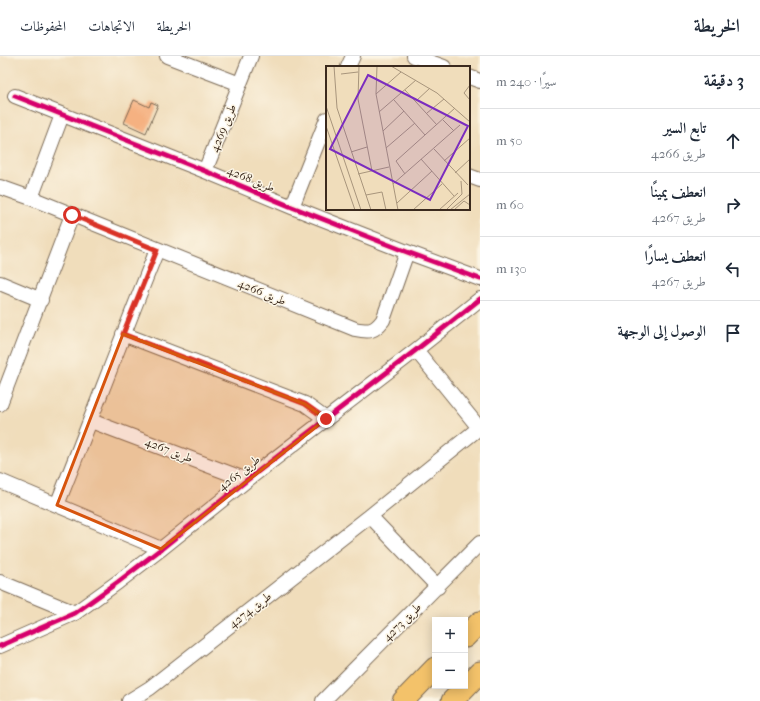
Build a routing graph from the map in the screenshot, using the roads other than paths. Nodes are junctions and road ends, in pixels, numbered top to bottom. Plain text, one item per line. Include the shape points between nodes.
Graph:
1 (167, 56) edge
2 (251, 56) edge
3 (353, 56) edge
4 (414, 56) edge
5 (348, 66) edge
6 (441, 66) edge
7 (470, 76) edge
8 (480, 81) edge
9 (240, 84) junction
10 (15, 96) dead end
11 (62, 114) junction
12 (326, 123) edge
13 (205, 171) junction
14 (470, 176) edge
15 (480, 180) edge
16 (0, 187) edge
17 (31, 198) junction
18 (292, 207) junction
19 (72, 215) junction
20 (157, 250) junction
21 (407, 252) junction
22 (480, 279) edge
23 (0, 283) edge
24 (480, 299) edge
25 (41, 300) junction
26 (123, 334) junction
27 (416, 350) junction
28 (4, 384) edge
29 (0, 404) edge
30 (326, 419) junction
31 (91, 421) junction
32 (479, 429) edge
33 (247, 480) junction
34 (0, 481) edge
35 (58, 505) junction
36 (370, 516) junction
37 (480, 543) edge
38 (161, 549) junction
39 (0, 582) edge
40 (438, 587) junction
41 (75, 613) junction
42 (480, 622) edge
43 (468, 635) edge
44 (0, 646) edge
45 (432, 671) edge
46 (480, 672) edge
47 (129, 701) edge
48 (324, 701) edge
49 (403, 701) edge
50 (452, 701) edge

1 - 9 street
2 - 9 street, طريق 4269
3 - 5 street
4 - 6 street
7 - 8 street
9 - 13 street, طريق 4269
10 - 11 street, طريق 4268
11 - 13 street, طريق 4268
11 - 17 street
12 - 18 street
13 - 18 street, طريق 4268
14 - 15 street
16 - 17 street, طريق 4266
17 - 19 street, طريق 4266
18 - 21 street, طريق 4268
19 - 20 street, طريق 4266
19 - 25 street
20 - 21 street, طريق 4266 via 365,331 373,330 383,320
20 - 26 street
21 - 22 street, طريق 4268
23 - 25 street
24 - 27 street, طريق 4265
25 - 28 street
26 - 30 street via 305,404
26 - 31 street
27 - 30 street, طريق 4265
27 - 32 street, طريق 4274
28 - 29 street
30 - 33 street, طريق 4265
31 - 33 street, طريق 4267
31 - 35 street
32 - 36 street, طريق 4274
33 - 38 street, طريق 4265
34 - 35 street
35 - 38 street
36 - 40 street
36 - 47 street, طريق 4274 via 150,688
37 - 40 street, طريق 4273
38 - 41 street, طريق 4265
39 - 41 street
40 - 48 street, طريق 4273
41 - 44 street, طريق 4265
42 - 43 highway
45 - 49 highway
46 - 50 highway

